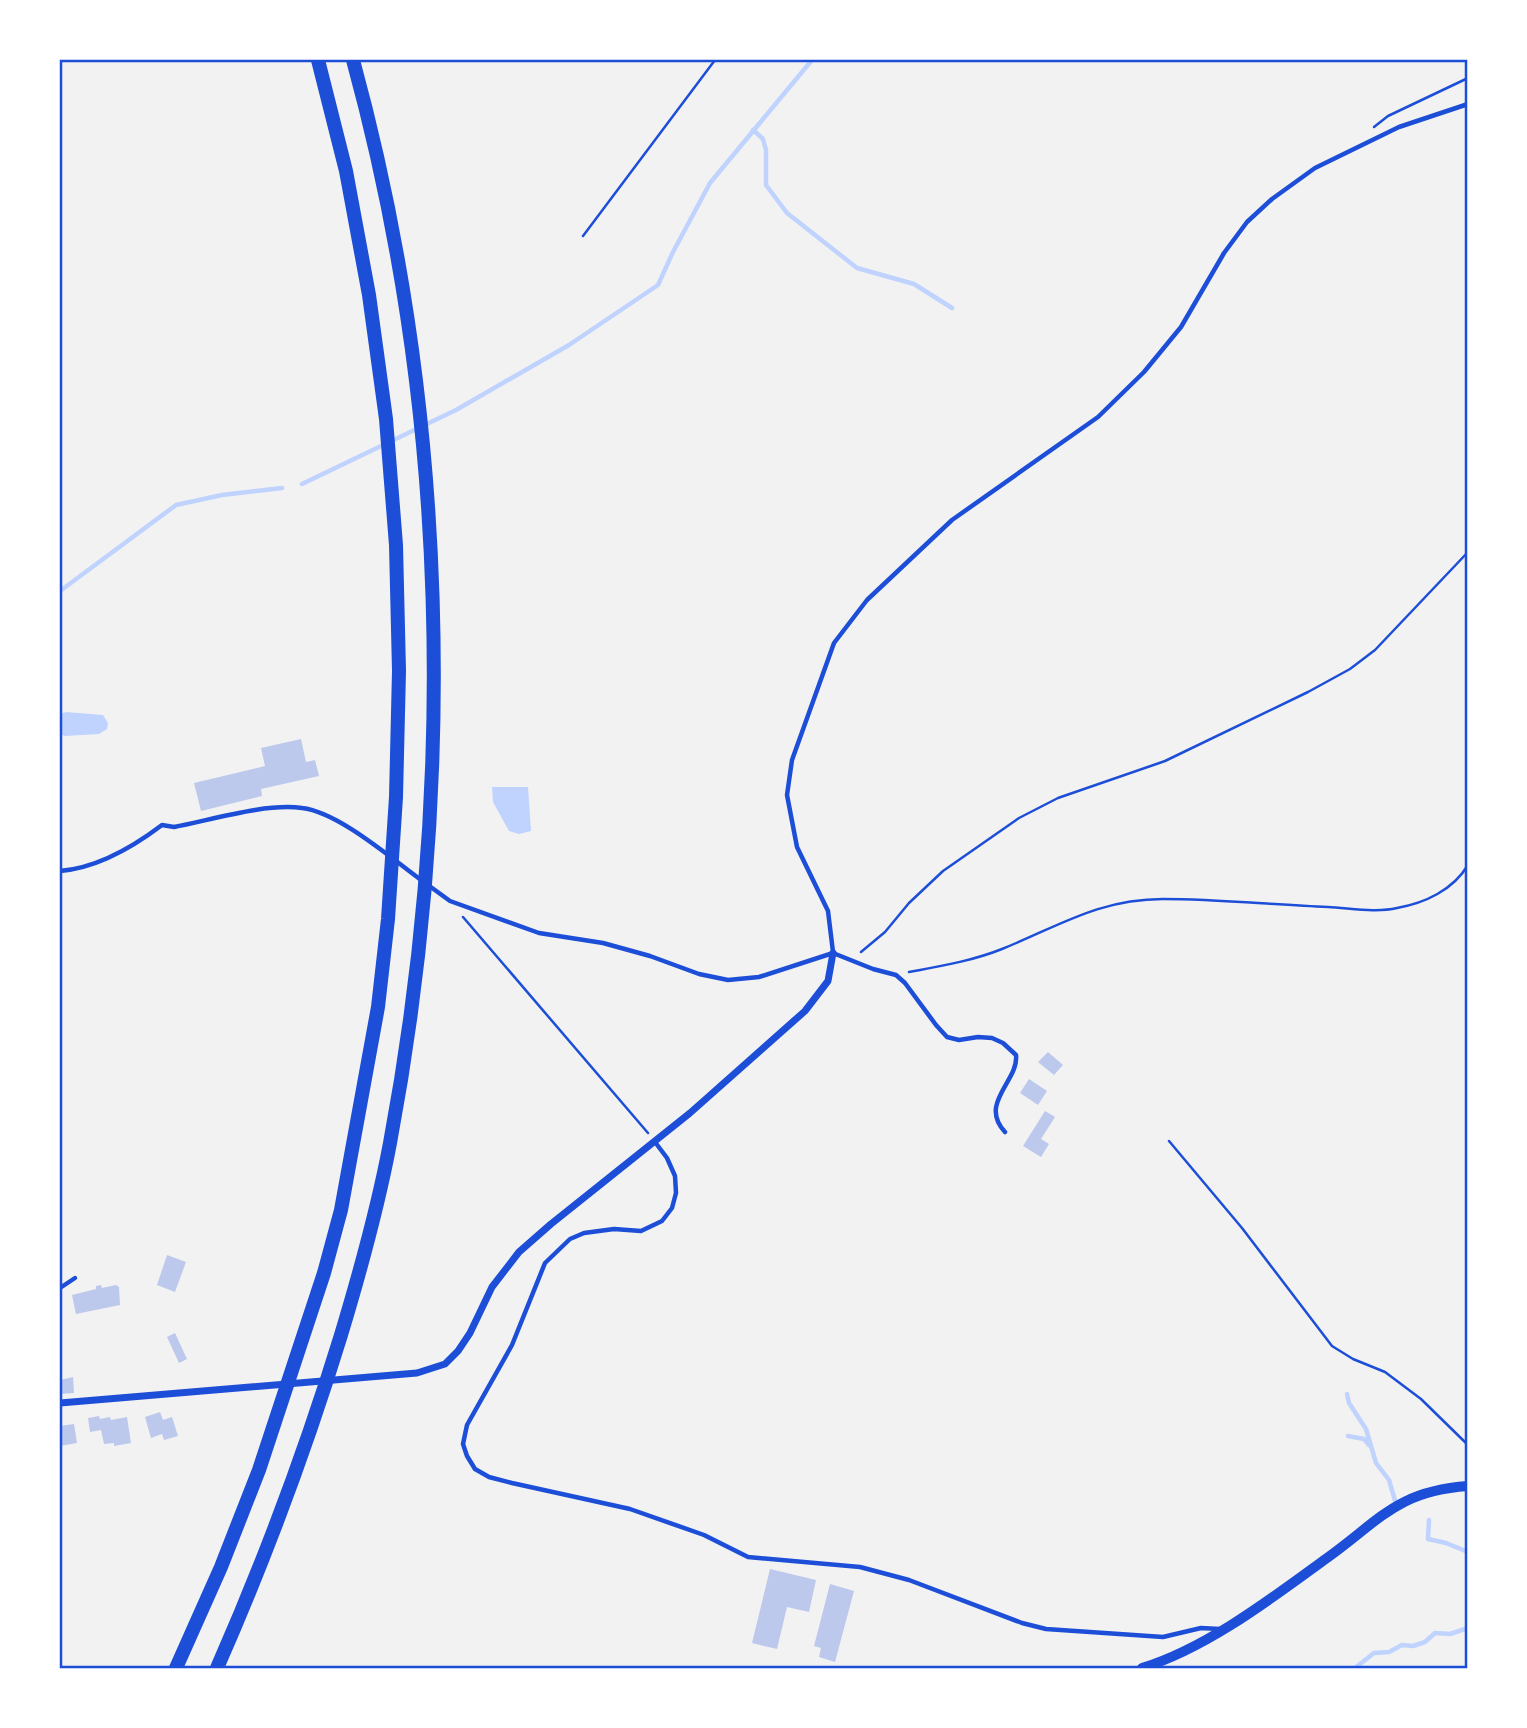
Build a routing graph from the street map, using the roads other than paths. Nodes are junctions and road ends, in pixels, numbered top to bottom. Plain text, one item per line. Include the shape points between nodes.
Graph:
1 (318, 60) edge
2 (353, 60) edge
3 (1468, 104) edge
4 (60, 871) edge
5 (833, 953) junction
6 (1005, 1132) dead end
7 (655, 1141) junction
8 (75, 1278) dead end
9 (60, 1288) edge
10 (60, 1403) edge
11 (1468, 1486) edge
12 (1223, 1629) junction
13 (176, 1668) edge
14 (217, 1668) edge
15 (1142, 1668) edge

1 - 13 highway via 369,295 386,419 399,671 388,919 378,1007 341,1210 324,1272 259,1470
2 - 14 highway via 394,239 414,370 427,503 434,769 427,884 390,1145 359,1273 293,1483
3 - 5 lane via 1399,127 1315,168 1272,199 1224,253 1181,327 1144,372 1098,417 952,520 867,600 834,643 792,760 787,794 797,846 828,911
4 - 5 lane via 97,862 162,825 174,827 282,807 304,808 353,831 450,901 539,933 603,943 728,980 759,977
5 - 6 lane via 896,975 947,1037 992,1038 1016,1055 1017,1063 1001,1090 996,1114
5 - 7 street via 828,981 805,1011
7 - 10 street via 519,1252 503,1270 470,1333 445,1364 417,1373
7 - 12 lane via 675,1176 672,1208 662,1221 641,1231 614,1229 570,1239 545,1263 512,1345 467,1425 463,1444 475,1469 512,1483 630,1509 704,1535 748,1557 860,1567 1046,1629 1163,1637 1201,1628
8 - 9 lane
11 - 12 main road via 1406,1499
12 - 15 main road via 1190,1649

